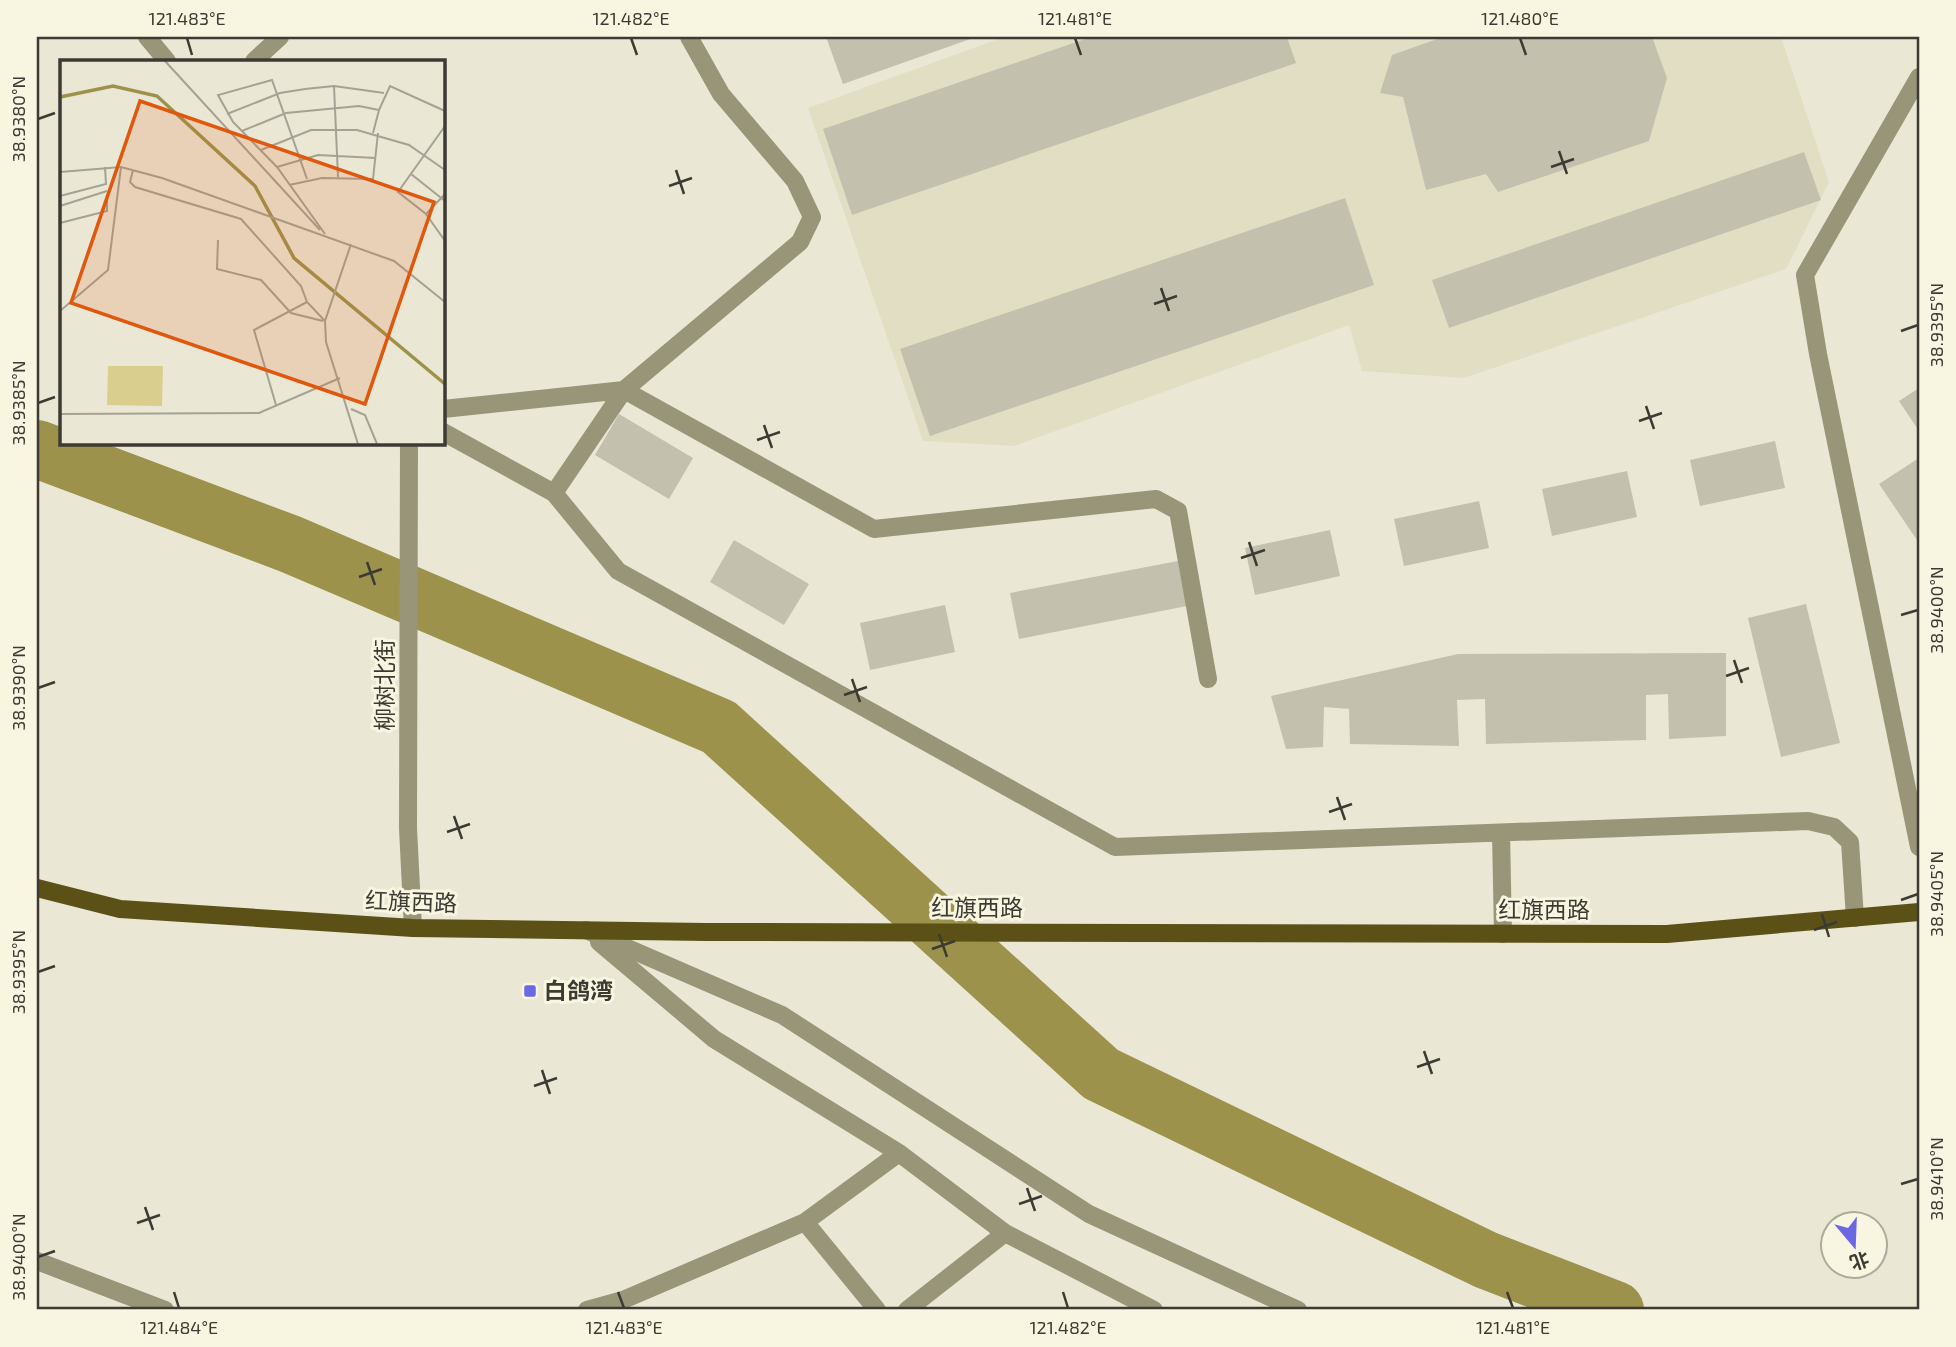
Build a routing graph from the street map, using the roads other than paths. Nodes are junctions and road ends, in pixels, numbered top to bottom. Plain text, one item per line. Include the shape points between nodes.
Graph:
1 (147, 37) edge
2 (280, 37) edge
3 (689, 37) edge
4 (166, 60) edge
5 (255, 60) edge
6 (1919, 77) edge
7 (624, 390) junction
8 (444, 409) edge
9 (444, 433) edge
10 (410, 444) edge
11 (554, 493) junction
12 (1208, 679) dead end
13 (1501, 833) junction
14 (1919, 847) edge
15 (37, 888) edge
16 (1919, 912) edge
17 (1855, 918) junction
18 (413, 928) junction
19 (586, 930) junction
20 (1503, 934) junction
21 (898, 1153) junction
22 (805, 1222) junction
23 (1005, 1233) junction
24 (37, 1261) edge
25 (625, 1305) edge
26 (1141, 1308) edge
27 (165, 1310) edge
28 (587, 1310) edge
29 (877, 1310) edge
30 (907, 1310) edge
31 (1298, 1310) edge

1 - 4 street
2 - 5 street
3 - 7 street via 721,94 795,181 812,217 800,242
6 - 14 street via 1805,275
7 - 8 street
7 - 11 street
7 - 12 street via 874,529 1156,499 1178,511
9 - 11 street
10 - 18 street, 柳树北街 via 408,828
11 - 13 street via 618,571 1115,847
13 - 17 street via 1808,821 1834,827 1850,842
13 - 20 street
15 - 18 main road, 红旗西路 via 120,909
16 - 17 main road, 红旗西路
17 - 20 main road, 红旗西路 via 1667,934
18 - 19 main road, 红旗西路
19 - 20 main road, 红旗西路
19 - 21 street via 714,1039
19 - 31 street via 782,1015 1089,1214
21 - 22 street
21 - 23 street
22 - 25 street
22 - 29 street
23 - 26 street
23 - 30 street
24 - 27 street
25 - 28 street

